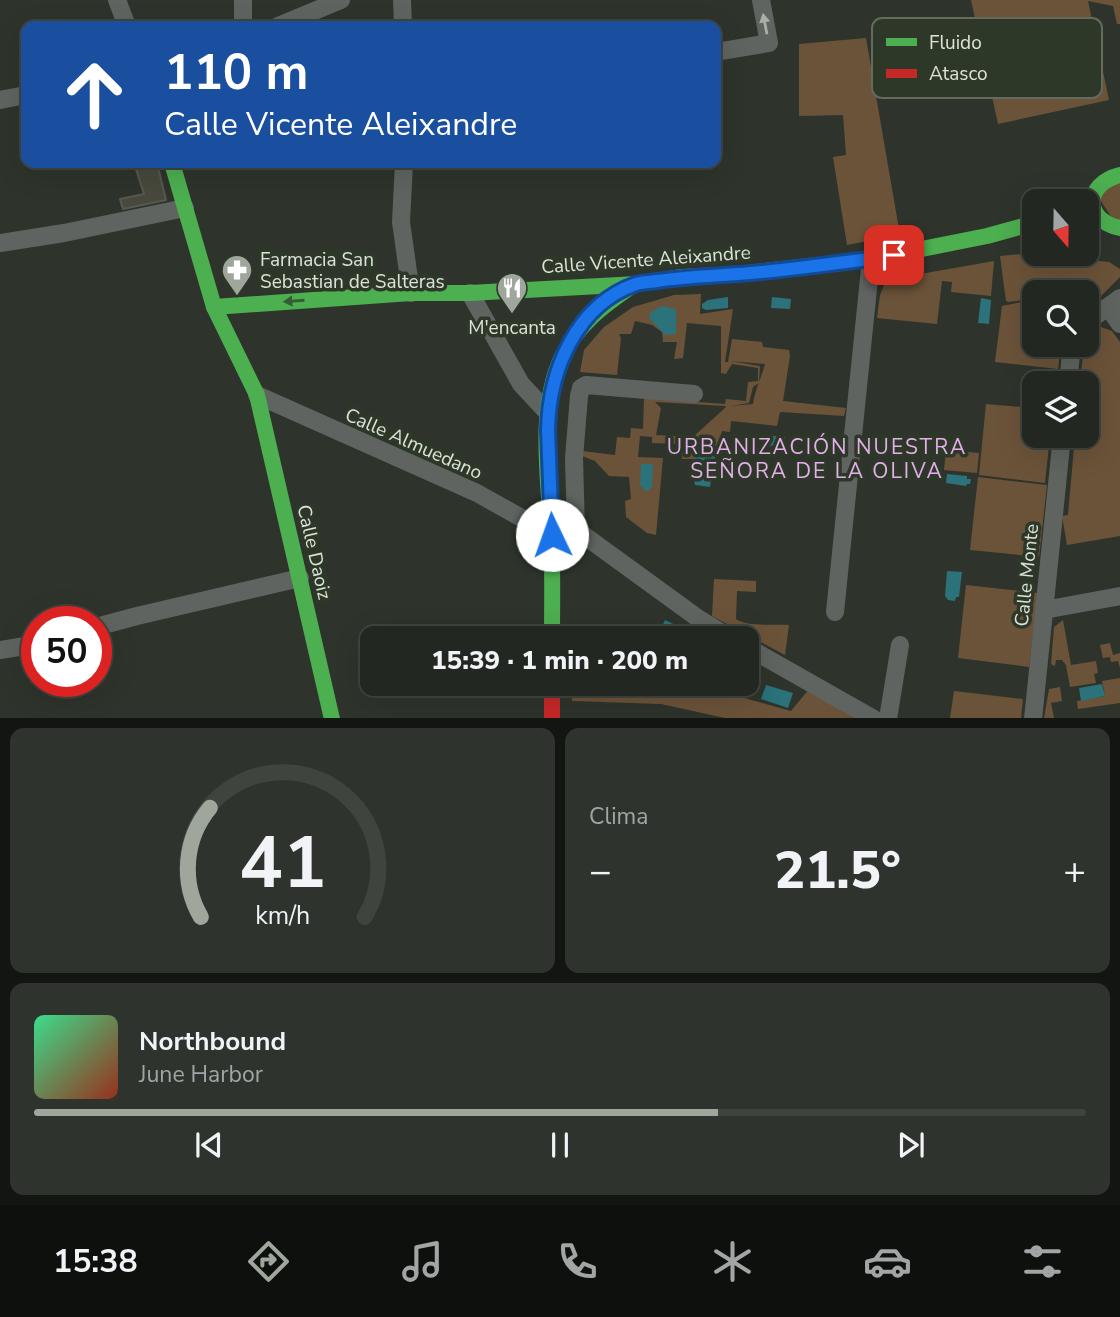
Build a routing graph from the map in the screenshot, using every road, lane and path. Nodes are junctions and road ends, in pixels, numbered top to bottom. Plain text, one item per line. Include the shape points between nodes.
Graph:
1 (117, 0) edge
2 (243, 0) edge
3 (341, 0) edge
4 (402, 0) edge
5 (761, 0) edge
6 (125, 21) edge
7 (243, 21) edge
8 (290, 21) edge
9 (403, 21) edge
10 (721, 51) edge
11 (21, 96) edge
12 (0, 100) edge
13 (173, 168) edge
14 (404, 168) edge
15 (1120, 175) edge
16 (1095, 189) edge
17 (185, 208) junction
18 (1099, 220) edge
19 (1022, 226) edge
20 (1120, 228) edge
21 (0, 243) edge
22 (871, 259) junction
23 (637, 284) junction
24 (470, 292) junction
25 (411, 293) junction
26 (1114, 302) edge
27 (215, 307) junction
28 (1099, 313) edge
29 (1120, 324) edge
30 (694, 394) dead end
31 (257, 395) junction
32 (548, 413) junction
33 (1061, 448) edge
34 (551, 510) junction
35 (576, 530) junction
36 (552, 535) junction
37 (300, 578) junction
38 (1120, 596) edge
39 (1044, 610) junction
40 (835, 612) dead end
41 (112, 623) edge
42 (552, 626) edge
43 (711, 626) edge
44 (900, 645) dead end
45 (21, 647) edge
46 (0, 650) edge
47 (759, 655) edge
48 (552, 696) edge
49 (332, 718) edge
50 (552, 718) edge
51 (872, 718) edge
52 (888, 718) edge
53 (1032, 718) edge

1 - 6 street
2 - 7 street
3 - 8 street
4 - 9 street
10 -> 5 street via 769,43
11 - 12 street
13 - 17 street, Calle Daoiz
14 - 25 street via 401,222
15 - 16 street via 1110,176
17 - 21 street
17 - 27 street, Calle Daoiz
18 - 20 street
19 - 22 street, Calle Vicente Aleixandre
22 - 23 street, Calle Vicente Aleixandre
22 - 40 street
23 - 24 street, Calle Vicente Aleixandre
23 - 32 street via 600,306 571,338 560,361
24 - 25 street, Calle Vicente Aleixandre
24 - 32 street via 521,384
25 -> 27 street, Calle Vicente Aleixandre
26 - 28 street
26 - 29 street
27 - 31 street, Calle Daoiz
30 - 35 street via 581,388 574,458
31 - 36 street, Calle Almuedano via 477,493
31 - 37 street, Calle Daoiz
32 - 34 street
33 - 39 street, Calle Monte
34 - 35 street
34 - 36 street
35 - 43 street
36 - 42 street
37 - 41 street
37 - 49 street, Calle Daoiz
38 - 39 street
39 - 53 street, Calle Monte
44 - 52 street
45 - 46 street
47 - 51 street
48 - 50 street

